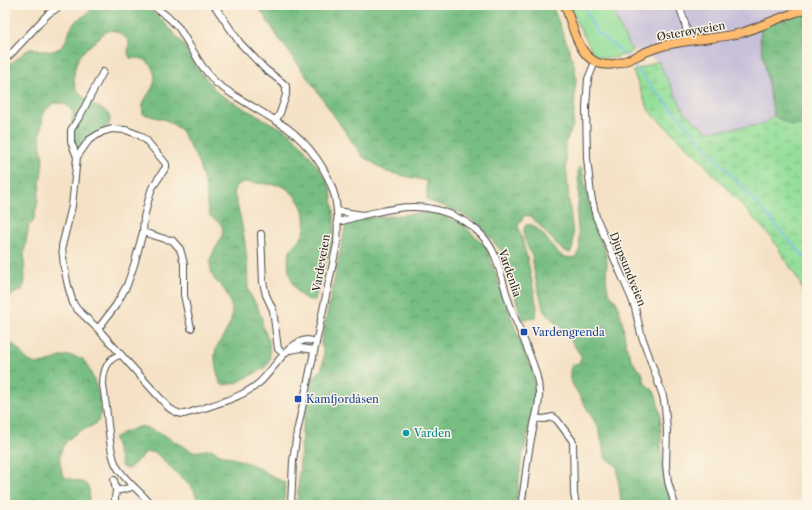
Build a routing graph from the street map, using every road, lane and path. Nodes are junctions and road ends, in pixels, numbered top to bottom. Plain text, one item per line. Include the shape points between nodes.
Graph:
1 (62, 5) edge
2 (152, 5) edge
3 (214, 5) edge
4 (565, 5) edge
5 (679, 5) edge
6 (807, 9) edge
7 (688, 41) junction
8 (5, 58) edge
9 (595, 62) junction
10 (103, 72) dead end
11 (276, 120) junction
12 (77, 157) junction
13 (337, 211) junction
14 (363, 215) junction
15 (337, 221) junction
16 (143, 232) junction
17 (261, 234) dead end
18 (191, 328) dead end
19 (98, 329) junction
20 (316, 342) junction
21 (314, 350) junction
22 (286, 352) junction
23 (120, 354) junction
24 (536, 418) junction
25 (114, 480) dead end
26 (132, 485) junction
27 (116, 491) junction
28 (115, 505) edge
29 (151, 505) edge
30 (291, 505) edge
31 (521, 505) edge
32 (576, 505) edge
33 (675, 505) edge

1 - 8 street via 48,14
2 - 11 street, Vardeveien via 179,28 202,66 216,82
3 - 11 street via 240,43 286,86 286,95
4 - 9 main road via 580,46
5 - 7 street
6 - 7 main road, Østerøyveien via 740,33
7 - 9 main road, Østerøyveien via 644,52 615,64
9 - 33 street, Djupsundveien via 588,79 586,107 591,195 596,217 631,296 641,334 663,396 668,430 666,465
10 - 12 street via 71,130 71,142
11 - 13 street, Vardeveien via 309,148 331,187
12 - 16 street via 89,140 112,129 126,130 139,135 157,152 166,167 152,188 144,217
12 - 19 street via 72,206 62,246 64,267 73,303
13 - 14 street, Vardenlia
13 - 15 street, Vardeveien
14 - 15 street, Vardenlia
14 - 24 street, Vardenlia via 425,207 460,218 482,236 495,255 511,307 537,375 539,397
15 - 20 street, Vardeveien via 337,244
16 - 18 street via 172,240 180,249 184,264 184,295
16 - 19 street via 124,292
17 - 22 street via 263,282 273,310 278,349
19 - 23 street
20 - 21 street, Vardeveien
20 - 22 street via 306,340
21 - 22 street via 301,348
21 - 30 street, Vardeveien via 297,432
22 - 23 street via 260,383 247,392 183,414 169,408
23 - 26 street via 106,368 103,385 116,465
24 - 31 street, Vardenlia
24 - 32 street via 553,417 572,440
25 - 27 street
26 - 27 street
26 - 29 street
27 - 28 street

